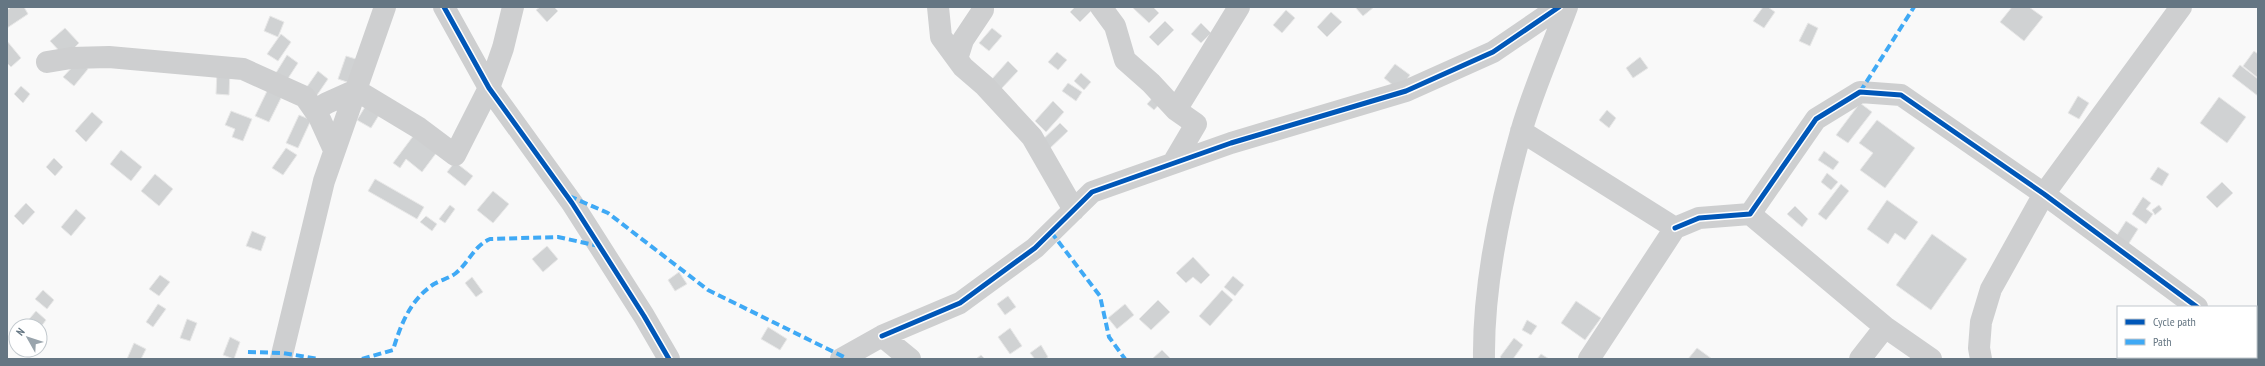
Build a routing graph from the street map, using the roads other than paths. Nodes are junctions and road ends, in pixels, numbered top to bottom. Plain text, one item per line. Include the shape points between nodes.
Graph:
1 (385, 7) edge
2 (444, 7) edge
3 (513, 7) edge
4 (938, 7) edge
5 (983, 7) edge
6 (1100, 7) edge
7 (1239, 7) edge
8 (1559, 7) edge
9 (1567, 7) edge
10 (2181, 7) edge
11 (957, 59) junction
12 (47, 62) dead end
13 (490, 88) junction
14 (356, 90) junction
15 (315, 110) junction
16 (1176, 110) junction
17 (1521, 131) junction
18 (334, 150) junction
19 (1173, 163) junction
20 (2044, 194) junction
21 (1074, 210) junction
22 (1750, 214) junction
23 (1675, 228) junction
24 (2196, 306) edge
25 (1885, 327) junction
26 (882, 336) junction
27 (281, 359) edge
28 (669, 359) edge
29 (841, 359) edge
30 (910, 359) edge
31 (1484, 359) edge
32 (1589, 359) edge
33 (1860, 359) edge
34 (1931, 359) edge
35 (1981, 359) edge

1 - 14 street
2 - 13 street
3 - 13 street
4 - 11 street via 941,37
5 - 11 street via 963,40
6 - 16 street via 1115,26 1125,60
7 - 16 street
8 - 19 street via 1493,52 1406,91
9 - 17 street
10 - 20 street
11 - 21 street via 1032,138
12 - 15 street via 71,58 109,58 243,69 306,97
13 - 14 street via 455,155 419,128
13 - 28 street via 572,203
14 - 15 street
14 - 18 street
15 - 18 street
16 - 19 street via 1196,124
17 - 23 street
17 - 31 street via 1496,231
18 - 27 street via 324,181
19 - 21 street via 1092,192
20 - 22 street via 1901,95 1860,92 1816,119
20 - 24 street
20 - 35 street via 1991,289 1981,322
21 - 26 street via 1035,248 960,303
22 - 23 street via 1699,218
22 - 25 street
23 - 32 street
25 - 33 street
25 - 34 street
26 - 29 street
26 - 30 street

